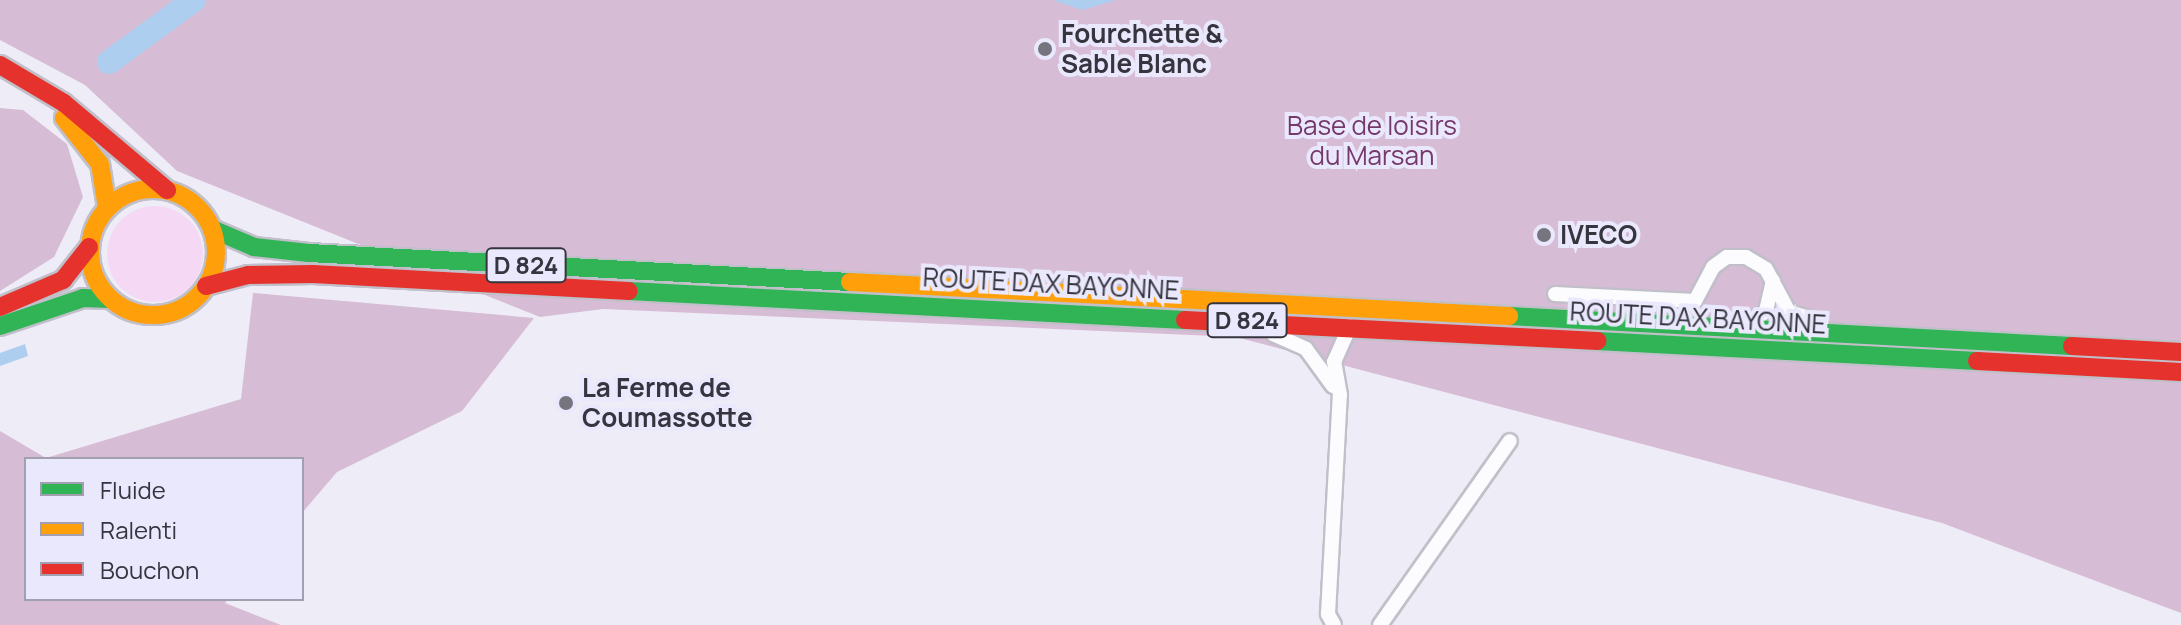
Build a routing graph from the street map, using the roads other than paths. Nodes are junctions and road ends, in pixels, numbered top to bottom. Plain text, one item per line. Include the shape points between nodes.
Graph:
1 (0, 65) edge
2 (0, 82) edge
3 (167, 190) junction
4 (107, 207) junction
5 (212, 229) junction
6 (89, 247) junction
7 (1773, 281) junction
8 (206, 286) junction
9 (1555, 294) dead end
10 (110, 299) junction
11 (0, 307) edge
12 (1092, 312) junction
13 (0, 326) edge
14 (1350, 326) junction
15 (1742, 329) junction
16 (1977, 342) junction
17 (2181, 352) edge
18 (2181, 372) edge
19 (1338, 414) junction
20 (1510, 441) dead end
21 (1385, 624) edge
22 (1334, 625) edge

1 - 3 main road via 55,96
2 - 4 main road via 41,99 79,134 104,173
3 - 4 main road via 135,191
3 - 5 main road via 194,204
4 - 6 main road
5 - 8 main road via 215,264
5 - 15 main road, D 824 via 254,247 309,253
6 - 10 main road via 93,275
6 - 11 main road via 63,280
7 - 9 street via 1757,262 1737,256 1713,267 1695,301
7 - 15 street via 1766,311
7 - 16 street via 1784,306 1799,318
8 - 10 main road via 196,299 166,314 135,313
8 - 12 main road, ROUTE DAX BAYONNE / D 824 via 248,275 313,274
10 - 13 main road via 57,305
12 - 14 main road, ROUTE DAX BAYONNE / D 824
12 - 19 street via 1289,337 1328,373
14 - 18 main road, ROUTE DAX BAYONNE / D 824
14 - 19 street via 1334,355
15 - 16 main road, D 824
16 - 17 main road, D 824
19 - 22 street via 1328,614
20 - 21 street

